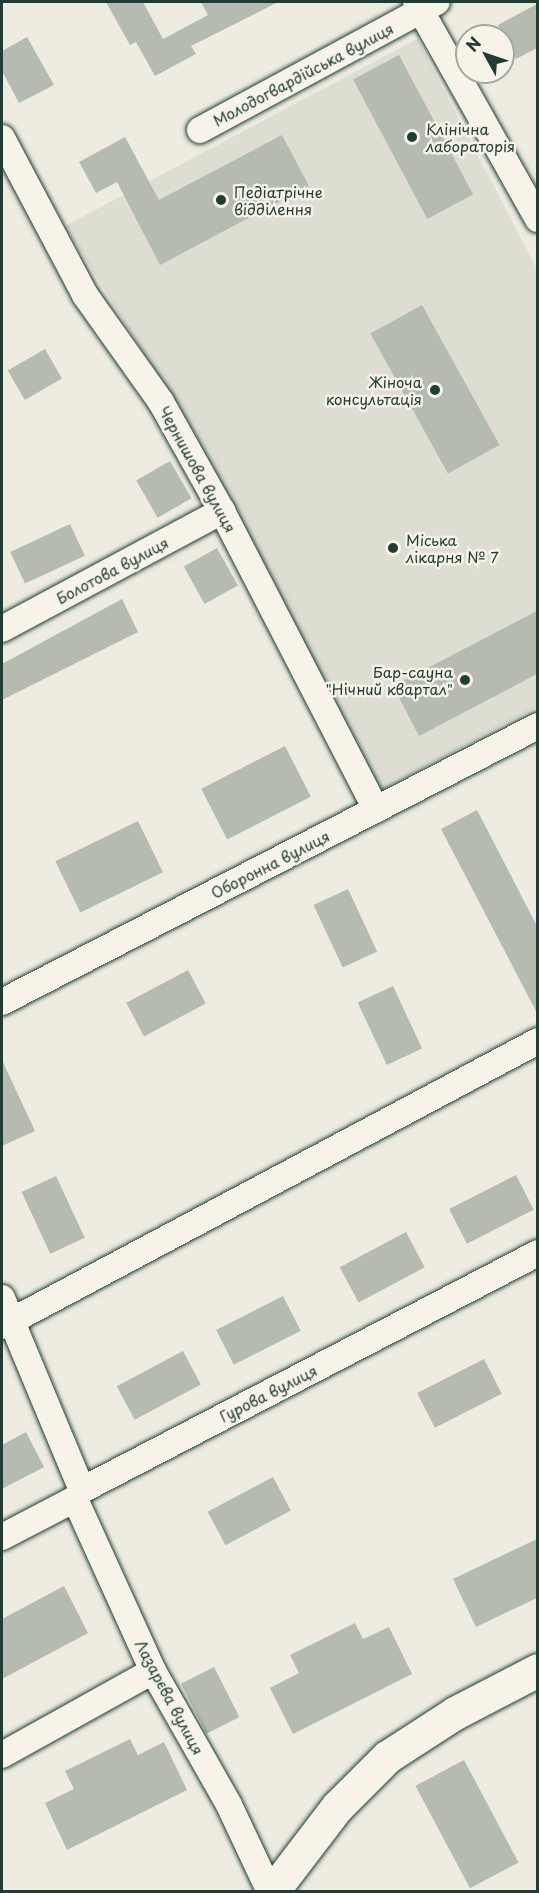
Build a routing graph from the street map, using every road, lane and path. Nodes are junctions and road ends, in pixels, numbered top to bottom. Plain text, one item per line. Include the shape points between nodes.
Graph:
1 (425, 4) edge
2 (200, 130) dead end
3 (2, 138) edge
4 (537, 219) edge
5 (222, 511) junction
6 (2, 629) edge
7 (537, 726) edge
8 (376, 810) junction
9 (2, 1002) edge
10 (537, 1041) edge
11 (537, 1253) edge
12 (2, 1298) edge
13 (7, 1324) edge
14 (79, 1494) junction
15 (2, 1537) edge
16 (537, 1670) edge
17 (153, 1671) junction
18 (2, 1755) edge
19 (271, 1892) edge

1 - 2 street, Молодогвардійська вулиця
1 - 4 street
3 - 5 street, Чернишова вулиця via 85,295 161,402
5 - 6 street, Болотова вулиця
5 - 8 street, Чернишова вулиця
7 - 8 street, Оборонна вулиця
8 - 9 street, Оборонна вулиця
10 - 13 street
11 - 14 street, Гурова вулиця
12 - 13 street, Лазарєва вулиця
13 - 14 street, Лазарєва вулиця
14 - 15 street, Гурова вулиця
14 - 17 street, Лазарєва вулиця
16 - 19 main road via 454,1713 387,1756 337,1807
17 - 18 street
17 - 19 street, Лазарєва вулиця via 229,1805

